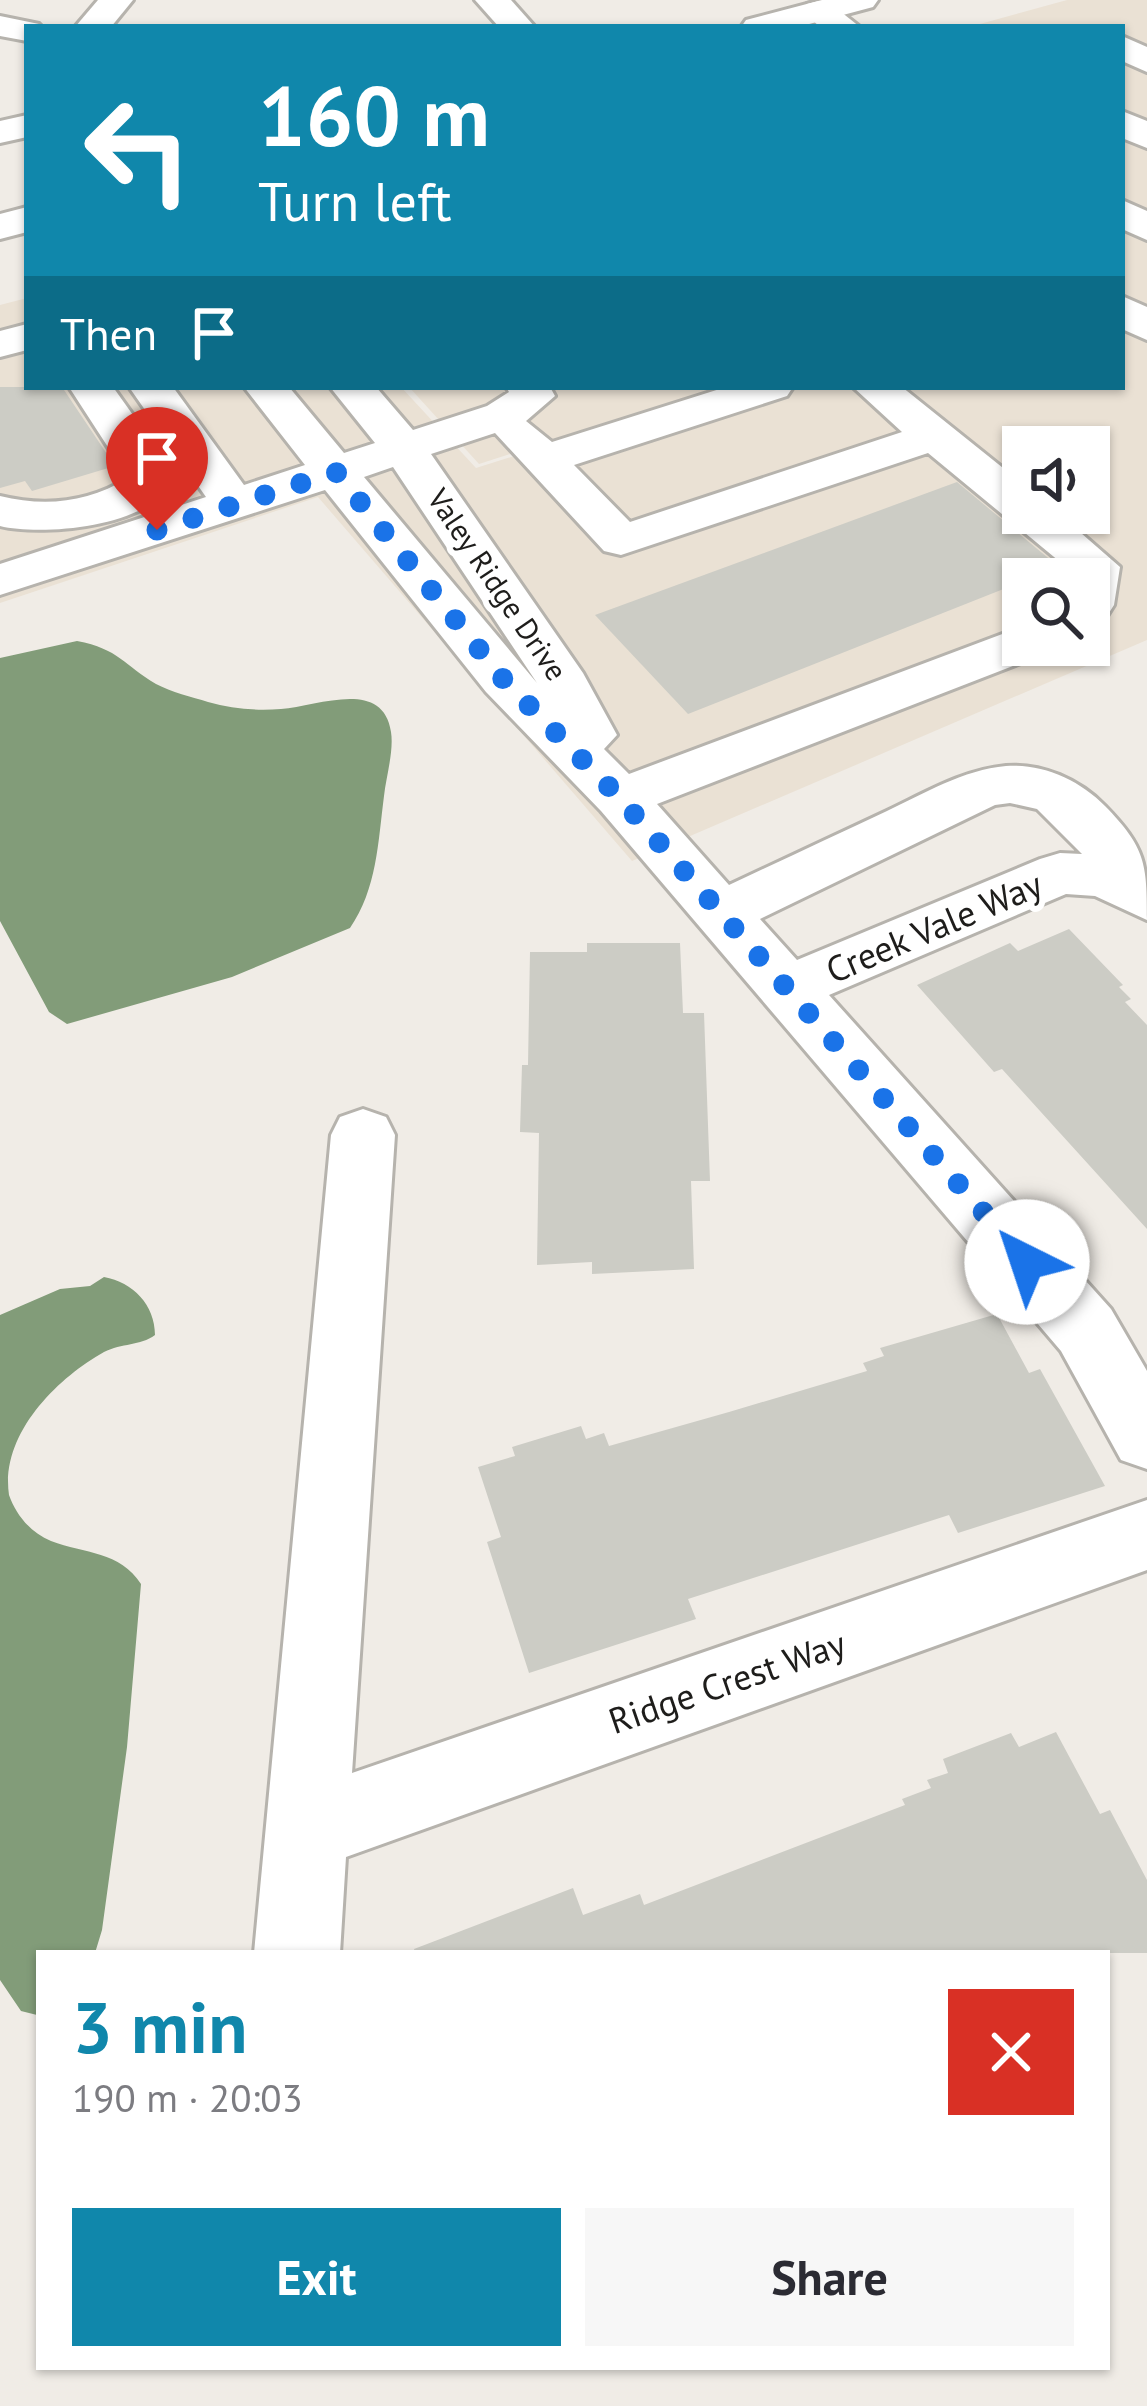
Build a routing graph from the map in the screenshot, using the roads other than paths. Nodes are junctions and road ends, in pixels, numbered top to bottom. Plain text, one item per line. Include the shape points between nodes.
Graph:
1 (116, 0) edge
2 (491, 0) edge
3 (861, 0) edge
4 (831, 19) edge
5 (95, 24) edge
6 (515, 24) edge
7 (785, 24) edge
8 (93, 390) edge
9 (153, 390) edge
10 (268, 390) edge
11 (355, 390) edge
12 (762, 390) edge
13 (878, 390) edge
14 (532, 397) edge
15 (934, 436) junction
16 (405, 450) junction
17 (543, 460) junction
18 (336, 472) junction
19 (1002, 491) edge
20 (235, 505) junction
21 (0, 510) edge
22 (1055, 534) edge
23 (1085, 558) edge
24 (0, 580) edge
25 (1002, 652) edge
26 (620, 798) junction
27 (1141, 895) edge
28 (721, 913) junction
29 (788, 988) junction
30 (364, 1135) dead end
31 (1147, 1437) edge
32 (1147, 1535) edge
33 (308, 1829) junction
34 (297, 1950) edge

1 - 5 street
2 - 6 street
3 - 4 street
4 - 7 street
8 - 21 street via 145,459 149,484 51,519
9 - 20 street
10 - 18 street, Valey Ridge Drive
11 - 16 street, Valey Ridge Drive
12 - 17 street
13 - 15 street
14 - 16 street
14 - 17 street
15 - 17 street via 621,541
15 - 19 street
16 - 18 street
16 - 26 street, Valey Ridge Drive via 566,685
18 - 20 street
18 - 26 street, Valey Ridge Drive via 504,680
20 - 24 street
22 - 23 street
25 - 26 street
26 - 28 street, Valey Ridge Drive
27 - 28 street via 1102,838 1054,791 1014,779
27 - 29 street, Creek Vale Way via 1106,875 1060,873
28 - 29 street, Valey Ridge Drive
29 - 31 street, Valey Ridge Drive via 1086,1330
30 - 33 street
32 - 33 street, Ridge Crest Way
33 - 34 street

